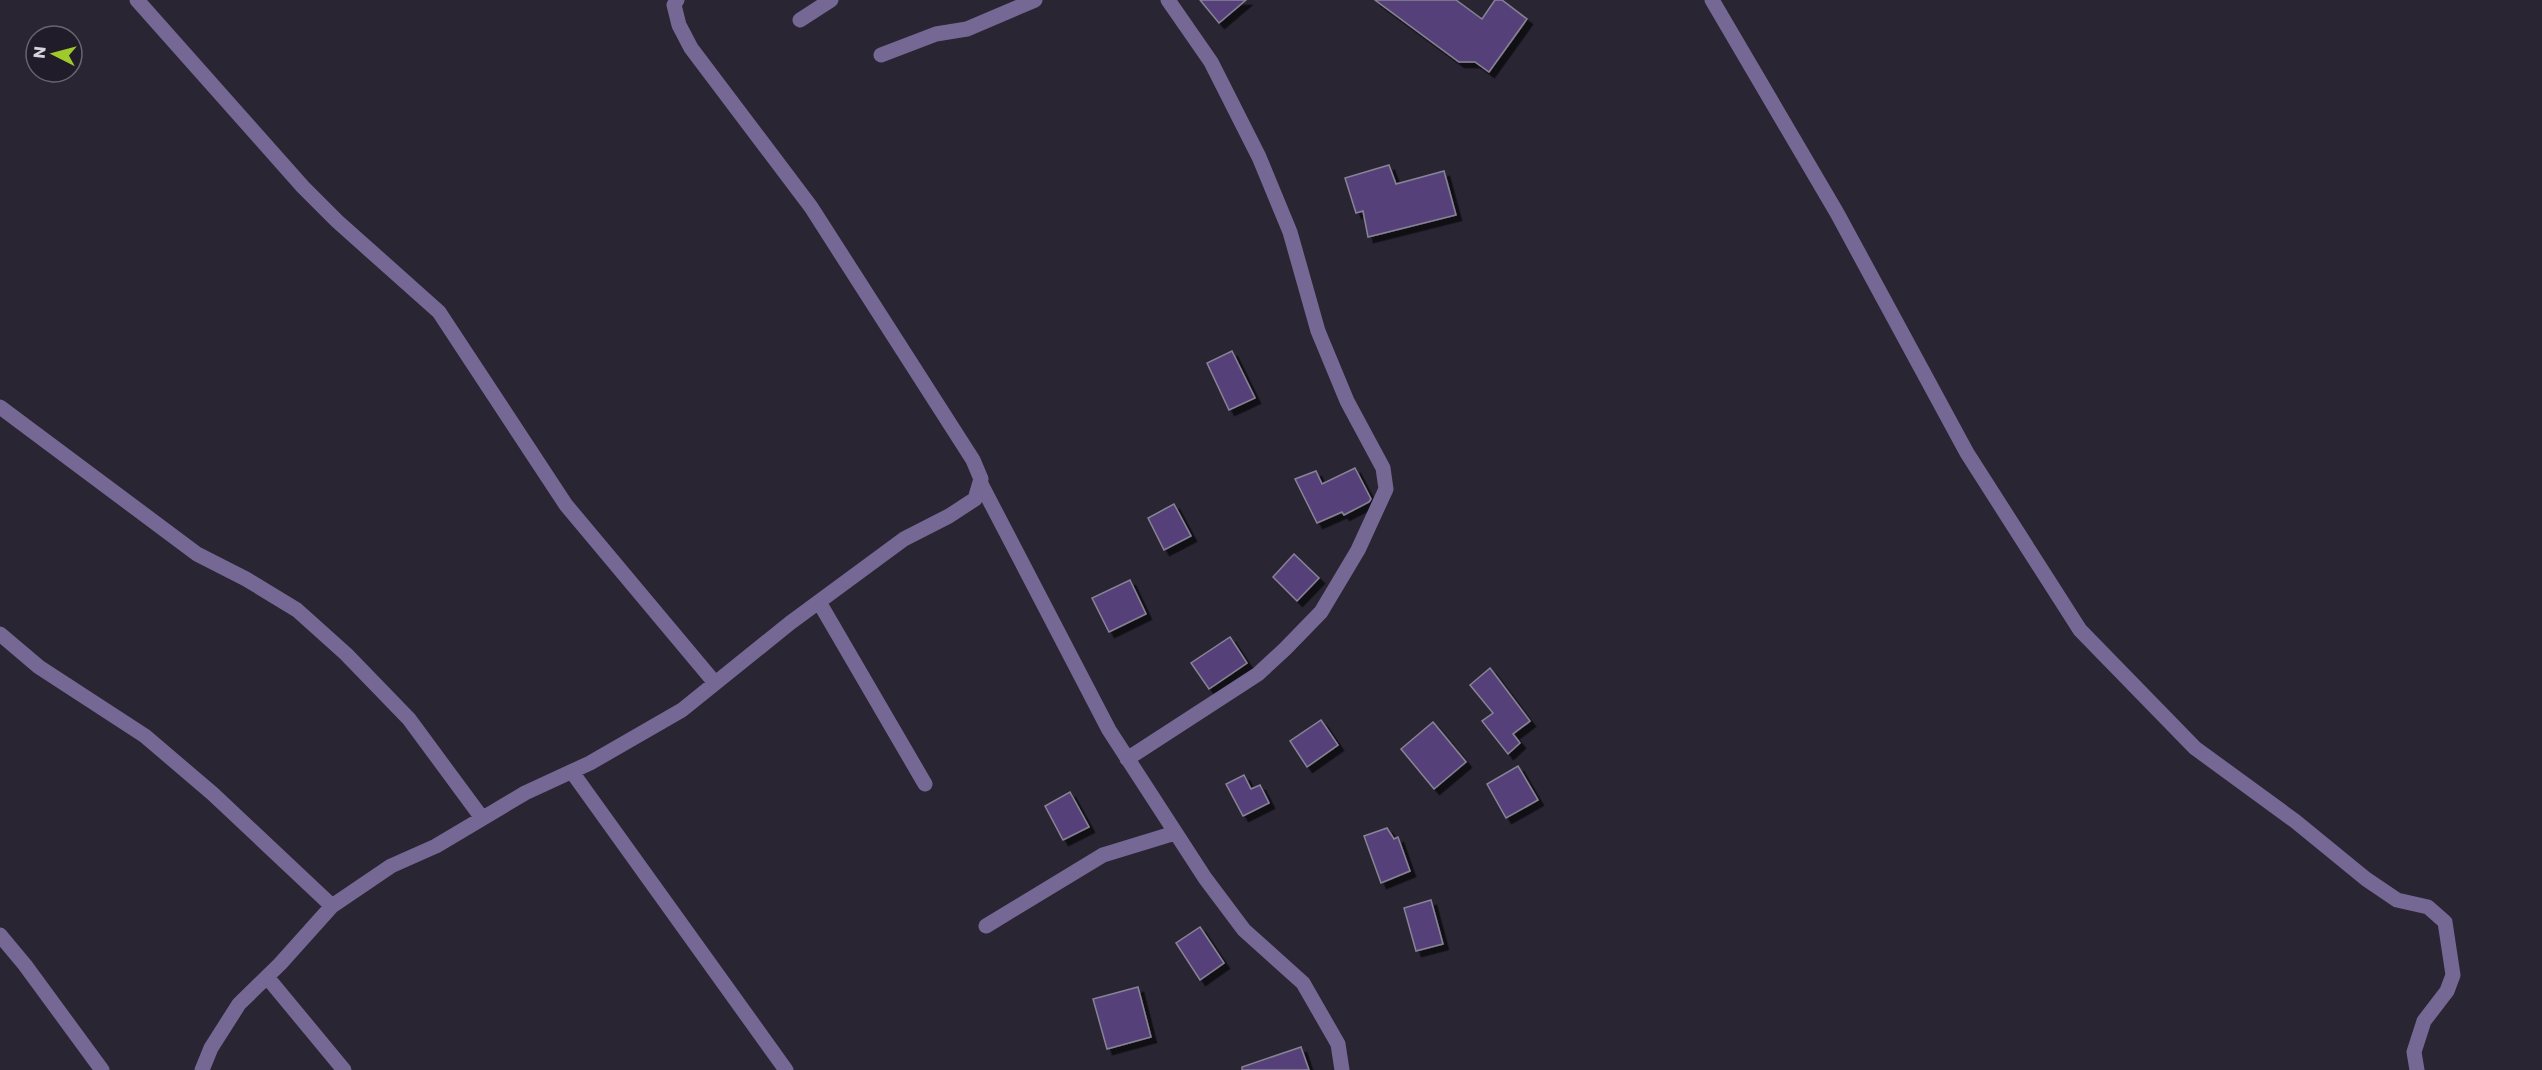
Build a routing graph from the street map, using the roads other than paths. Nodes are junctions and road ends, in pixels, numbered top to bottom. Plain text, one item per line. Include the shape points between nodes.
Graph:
1 (137, 0) edge
2 (831, 0) edge
3 (1035, 0) edge
4 (1168, 0) edge
5 (1712, 0) edge
6 (674, 2) edge
7 (800, 20) dead end
8 (881, 55) dead end
9 (0, 407) edge
10 (981, 484) junction
11 (819, 602) junction
12 (0, 634) edge
13 (716, 683) junction
14 (1127, 759) junction
15 (572, 772) junction
16 (925, 784) dead end
17 (482, 818) junction
18 (1175, 833) junction
19 (332, 906) junction
20 (986, 926) dead end
21 (0, 935) edge
22 (267, 977) junction
23 (102, 1070) edge
24 (202, 1070) edge
25 (344, 1070) edge
26 (786, 1070) edge
27 (1342, 1070) edge
28 (2417, 1070) edge

1 - 13 street via 303,187 438,312 566,505
2 - 7 street
3 - 8 street via 967,29 936,34
4 - 14 street via 1211,62 1259,157 1290,232 1318,331 1347,401 1383,468 1386,489 1358,550 1321,612 1258,674
5 - 28 street via 1837,213 1967,453 2080,630 2195,748 2366,879 2397,900 2428,907 2445,922 2453,975 2447,991 2424,1021 2414,1052
6 - 10 street via 679,25 691,48 811,207 973,459
9 - 17 street via 197,554 297,610 409,719
10 - 11 street via 975,499 904,539
10 - 14 street
11 - 13 street
11 - 16 street
12 - 19 street via 39,667 146,736
13 - 15 street via 682,710
14 - 18 street
15 - 17 street
15 - 26 street
17 - 19 street via 436,846 392,866
18 - 20 street via 1103,855
18 - 27 street via 1244,930 1303,983 1338,1044
19 - 22 street
21 - 23 street
22 - 24 street via 238,1004
22 - 25 street

